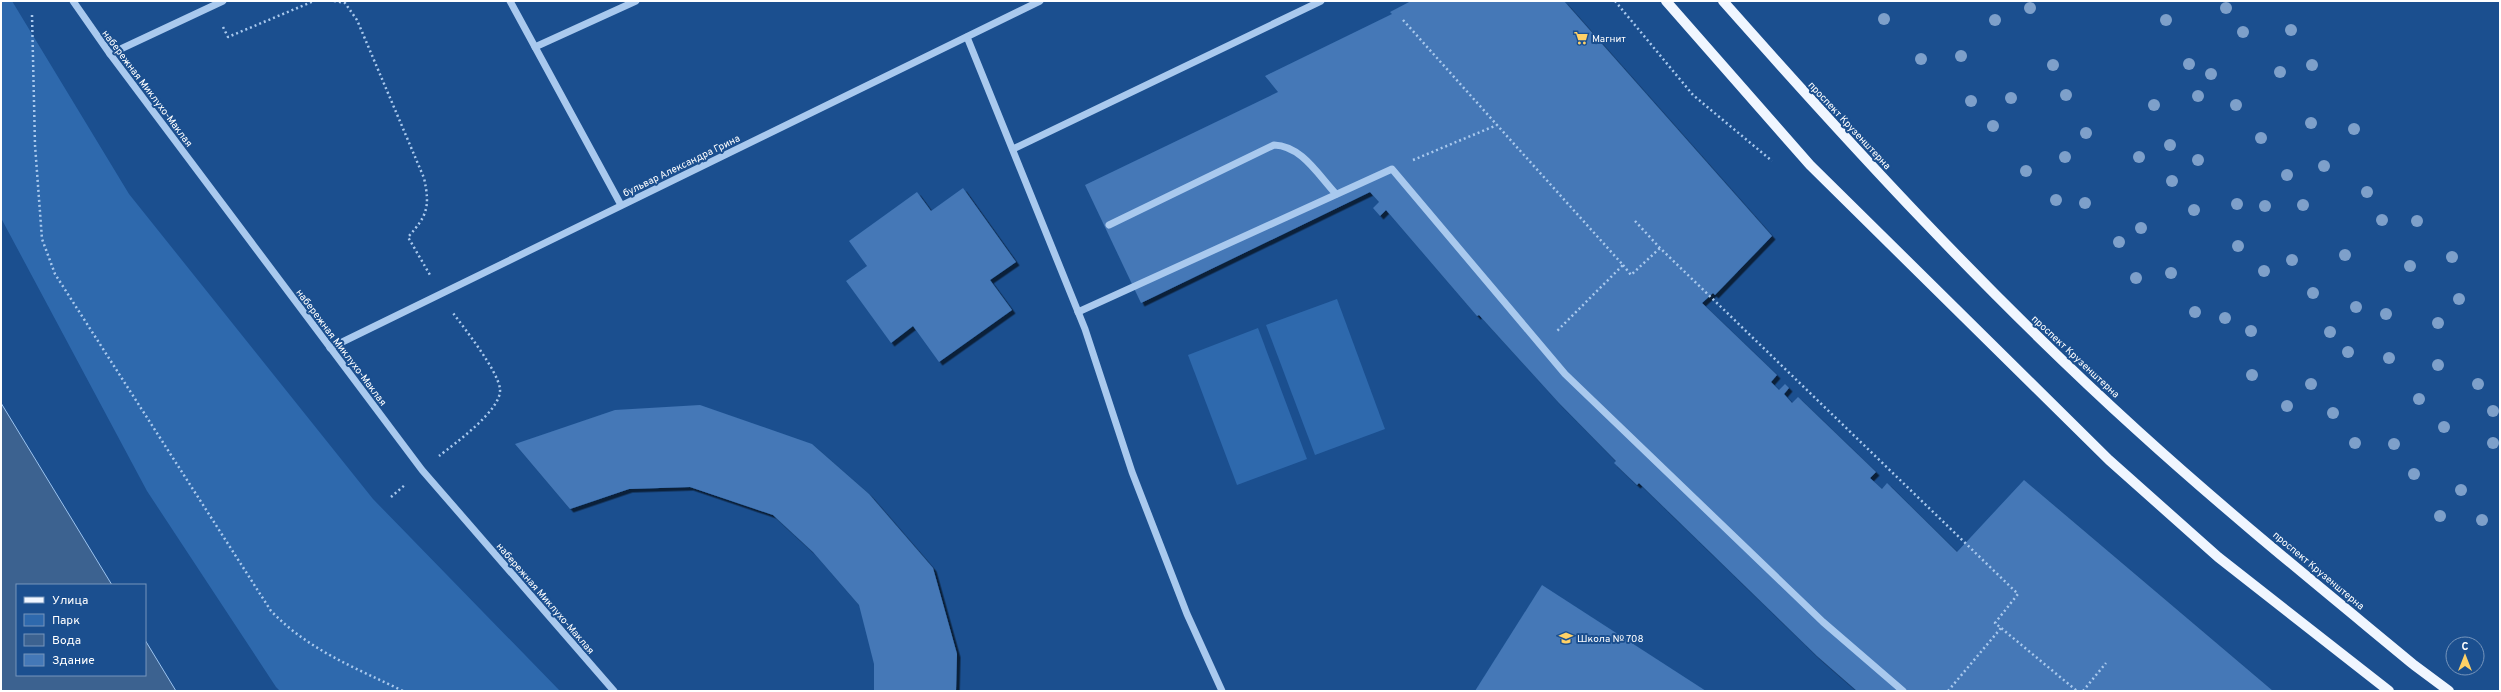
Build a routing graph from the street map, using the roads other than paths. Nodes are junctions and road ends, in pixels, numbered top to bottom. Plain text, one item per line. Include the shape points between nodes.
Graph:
1 (72, 1) edge
2 (223, 1) edge
3 (510, 1) edge
4 (636, 1) edge
5 (1040, 1) edge
6 (1321, 1) edge
7 (1666, 1) edge
8 (1723, 1) edge
9 (967, 37) junction
10 (535, 47) junction
11 (110, 54) junction
12 (1014, 149) junction
13 (1336, 194) junction
14 (621, 206) junction
15 (1108, 225) dead end
16 (1078, 312) junction
17 (330, 348) junction
18 (614, 691) edge
19 (1222, 691) edge
20 (1903, 691) edge
21 (2389, 691) edge
22 (2449, 691) edge

1 - 11 street, набережная Миклухо-Маклая
2 - 11 street
3 - 10 street
4 - 10 street
5 - 9 street, бульвар Александра Грина
6 - 12 street
7 - 21 main road via 1810,165 2109,460 2218,557
8 - 22 main road, проспект Крузенштерна via 1842,136 2008,308 2138,431 2408,660
9 - 12 street
9 - 14 street, бульвар Александра Грина
10 - 14 street
11 - 17 street, набережная Миклухо-Маклая
12 - 16 street
13 - 15 street via 1296,150 1285,145 1274,145
13 - 16 street
13 - 20 street via 1392,169 1565,374 1823,622
14 - 17 street, бульвар Александра Грина
16 - 19 street via 1132,472 1187,614
17 - 18 street, набережная Миклухо-Маклая via 422,470

